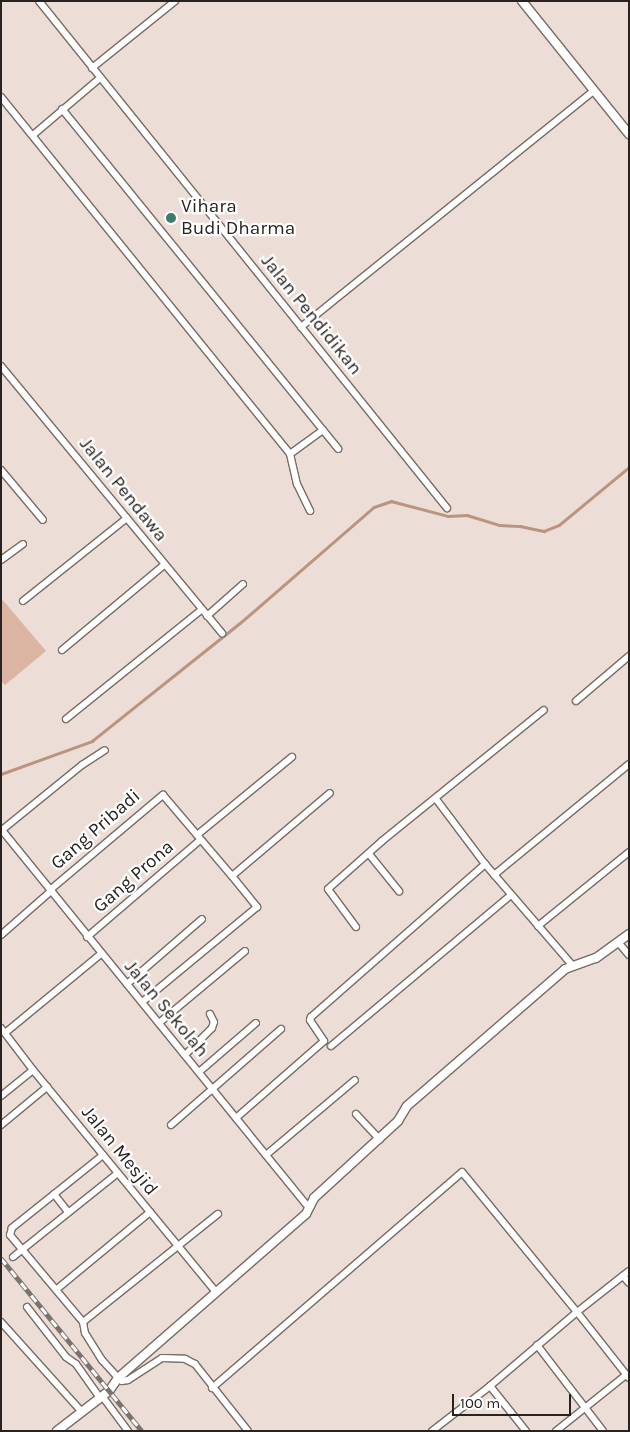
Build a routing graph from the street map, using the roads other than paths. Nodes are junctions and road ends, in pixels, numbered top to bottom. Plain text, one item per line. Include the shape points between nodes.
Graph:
1 (39, 1) edge
2 (175, 1) edge
3 (522, 1) edge
4 (92, 68) junction
5 (100, 78) junction
6 (594, 91) junction
7 (1, 97) edge
8 (62, 109) junction
9 (629, 134) edge
10 (32, 135) junction
11 (301, 327) junction
12 (1, 366) edge
13 (323, 430) junction
14 (338, 449) dead end
15 (290, 454) junction
16 (1, 470) edge
17 (447, 508) dead end
18 (310, 511) dead end
19 (127, 518) junction
20 (43, 520) dead end
21 (23, 544) dead end
22 (1, 560) edge
23 (164, 565) junction
24 (243, 584) dead end
25 (23, 601) dead end
26 (200, 610) junction
27 (207, 616) junction
28 (222, 634) dead end
29 (62, 650) dead end
30 (629, 656) edge
31 (576, 701) dead end
32 (544, 710) dead end
33 (66, 718) dead end
34 (105, 750) dead end
35 (292, 757) dead end
36 (629, 764) edge
37 (330, 793) dead end
38 (436, 799) junction
39 (2, 830) edge
40 (199, 838) junction
41 (629, 852) edge
42 (369, 854) junction
43 (485, 864) junction
44 (494, 875) junction
45 (232, 876) junction
46 (51, 891) junction
47 (399, 891) dead end
48 (511, 895) junction
49 (202, 919) dead end
50 (538, 926) junction
51 (356, 927) dead end
52 (629, 934) edge
53 (1, 935) edge
54 (87, 936) junction
55 (618, 942) junction
56 (245, 951) dead end
57 (101, 954) junction
58 (629, 955) edge
59 (573, 966) junction
60 (127, 984) junction
61 (142, 1002) junction
62 (210, 1014) dead end
63 (159, 1023) junction
64 (256, 1023) dead end
65 (281, 1029) dead end
66 (3, 1030) edge
67 (331, 1046) dead end
68 (185, 1055) junction
69 (33, 1070) junction
70 (199, 1072) junction
71 (355, 1080) dead end
72 (47, 1087) junction
73 (212, 1089) junction
74 (1, 1096) edge
75 (356, 1114) dead end
76 (236, 1118) junction
77 (1, 1125) edge
78 (171, 1125) dead end
79 (380, 1140) junction
80 (103, 1155) junction
81 (266, 1155) junction
82 (118, 1173) junction
83 (54, 1194) junction
84 (309, 1208) junction
85 (68, 1212) junction
86 (150, 1212) junction
87 (218, 1214) dead end
88 (178, 1246) junction
89 (21, 1250) junction
90 (13, 1257) dead end
91 (626, 1273) edge
92 (629, 1283) edge
93 (57, 1289) junction
94 (216, 1292) junction
95 (27, 1307) dead end
96 (577, 1312) junction
97 (1, 1322) edge
98 (83, 1322) junction
99 (537, 1345) junction
100 (628, 1377) edge
101 (118, 1378) junction
102 (490, 1386) junction
103 (212, 1388) junction
104 (101, 1397) junction
105 (584, 1408) junction
106 (82, 1412) junction
107 (57, 1431) edge
108 (128, 1431) edge
109 (248, 1431) edge
110 (432, 1431) edge
111 (526, 1431) edge
112 (556, 1431) edge
113 (603, 1431) edge

1 - 4 street, Jalan Pendidikan
2 - 4 street
3 - 6 street
4 - 5 street, Jalan Pendidikan
5 - 8 street
5 - 11 street, Jalan Pendidikan
6 - 9 street
6 - 11 street
7 - 10 street
8 - 10 street
8 - 13 street
10 - 15 street
11 - 17 street, Jalan Pendidikan
12 - 19 street, Jalan Pendawa
13 - 14 street
13 - 15 street
15 - 18 street via 297,484
16 - 20 street
19 - 23 street, Jalan Pendawa
19 - 25 street
21 - 22 street
23 - 26 street, Jalan Pendawa
23 - 29 street
24 - 27 street
26 - 27 street, Jalan Pendawa
26 - 33 street
27 - 28 street, Jalan Pendawa
30 - 31 street
32 - 38 street
34 - 39 street
35 - 40 street, Gang Prona
36 - 44 street
37 - 45 street
38 - 42 street
38 - 43 street
39 - 46 street, Jalan Sekolah
40 - 45 street
40 - 46 street, Gang Pribadi via 163,795
40 - 54 street, Gang Prona
41 - 50 street
42 - 47 street
42 - 51 street via 328,888
43 - 44 street
43 - 76 street via 311,1017 324,1041
44 - 48 street
45 - 61 street via 257,906
46 - 53 street, Gang Pribadi
46 - 54 street, Jalan Sekolah
48 - 50 street
48 - 67 street
49 - 60 street
50 - 59 street
52 - 55 street
54 - 57 street, Jalan Sekolah
55 - 58 street
55 - 59 street via 596,958
56 - 63 street
57 - 60 street, Jalan Sekolah
57 - 66 street
59 - 79 street via 565,969 406,1106 398,1121
60 - 61 street, Jalan Sekolah
61 - 63 street, Jalan Sekolah
62 - 68 street via 214,1022 212,1028
63 - 68 street, Jalan Sekolah
64 - 70 street
65 - 73 street
66 - 69 street, Jalan Mesjid
68 - 70 street, Jalan Sekolah
69 - 72 street, Jalan Mesjid
69 - 74 street
70 - 73 street, Jalan Sekolah
71 - 81 street
72 - 77 street
72 - 80 street, Jalan Mesjid
73 - 76 street, Jalan Sekolah
73 - 78 street
75 - 79 street
76 - 81 street, Jalan Sekolah
79 - 84 street via 326,1186
80 - 82 street, Jalan Mesjid
80 - 83 street
81 - 84 street, Jalan Sekolah
82 - 85 street
82 - 86 street, Jalan Mesjid
83 - 85 street
83 - 89 street via 10,1230
84 - 94 street
85 - 89 street
86 - 88 street, Jalan Mesjid
86 - 93 street
87 - 88 street
88 - 94 street, Jalan Mesjid
88 - 98 street
89 - 90 street
89 - 93 street
91 - 92 street
91 - 96 street
93 - 98 street
94 - 101 street
95 - 104 street
96 - 99 street
96 - 100 street
96 - 103 street via 462,1172
97 - 106 street
98 - 101 street via 85,1334
99 - 102 street
99 - 105 street
100 - 105 street
101 - 103 street via 128,1380 162,1358 178,1357 195,1364
101 - 104 street
102 - 110 street
102 - 111 street
103 - 109 street
104 - 106 street
104 - 108 street
105 - 112 street
105 - 113 street
106 - 107 street

